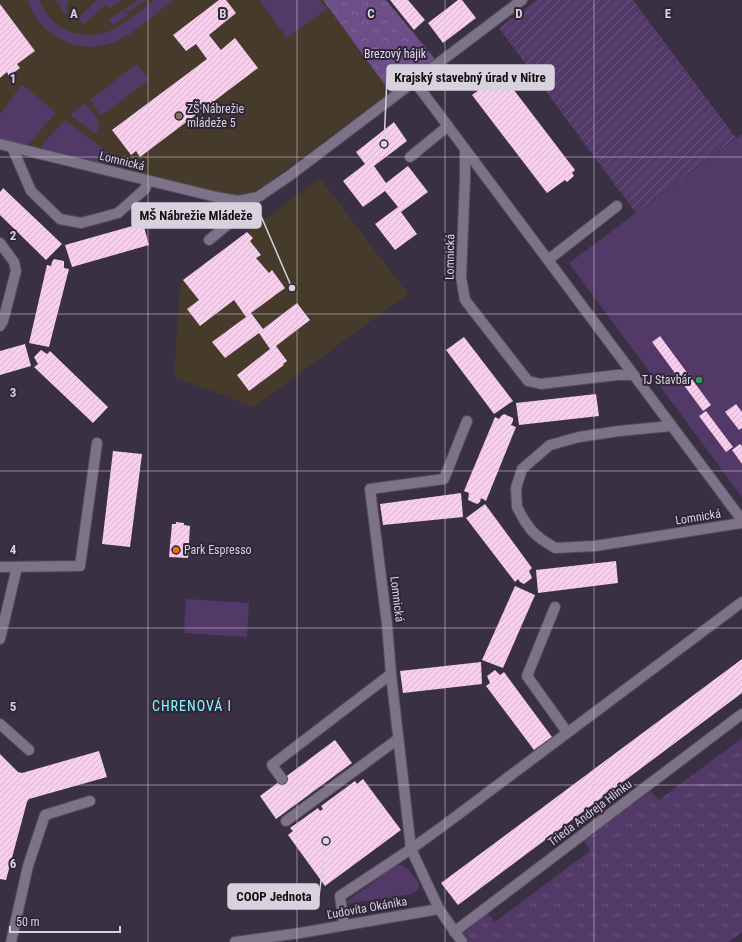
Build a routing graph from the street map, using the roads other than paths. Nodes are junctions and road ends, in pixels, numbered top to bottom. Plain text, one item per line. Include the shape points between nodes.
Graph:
1 (522, 0) edge
2 (415, 82) junction
3 (448, 126) junction
4 (0, 144) edge
5 (12, 148) junction
6 (465, 149) junction
7 (410, 157) dead end
8 (148, 181) junction
9 (238, 201) junction
10 (617, 206) dead end
11 (208, 240) dead end
12 (0, 243) edge
13 (548, 260) junction
14 (0, 326) edge
15 (634, 375) junction
16 (467, 421) dead end
17 (671, 426) junction
18 (97, 443) dead end
19 (742, 522) edge
20 (0, 567) edge
21 (17, 568) junction
22 (742, 602) edge
23 (555, 607) dead end
24 (0, 639) edge
25 (391, 674) junction
26 (742, 714) edge
27 (0, 724) edge
28 (567, 732) junction
29 (398, 739) junction
30 (29, 750) dead end
31 (282, 779) dead end
32 (90, 801) dead end
33 (286, 821) dead end
34 (411, 849) junction
35 (439, 909) junction
36 (344, 925) junction
37 (454, 932) junction
38 (300, 937) edge
39 (10, 942) edge
40 (235, 942) edge
41 (462, 942) edge

1 - 2 street, Lomnická
2 - 3 street, Lomnická
2 - 9 street, Lomnická via 258,198
3 - 6 street, Lomnická
3 - 7 street
4 - 5 street, Lomnická
5 - 8 street, Lomnická
5 - 8 street via 31,191 60,219 81,223 118,213 145,189
6 - 13 street, Lomnická
6 - 15 street, Lomnická via 461,277 465,300 528,382 541,384
8 - 9 street, Lomnická
9 - 11 street via 232,221
10 - 13 street
12 - 14 street via 14,262 16,271
13 - 15 street, Lomnická
15 - 17 street, Lomnická
16 - 25 street, Lomnická via 444,479 370,489
17 - 19 street, Lomnická
17 - 19 street, Lomnická via 579,437 550,445 522,469 516,488 517,507 524,520 532,531 555,548 595,546
18 - 21 street via 80,566
20 - 21 street
21 - 24 street
22 - 28 street
23 - 28 street via 527,676
25 - 29 street, Lomnická
25 - 31 street via 272,766
26 - 37 street, Trieda Andreja Hlinku
27 - 30 street
28 - 34 street
29 - 33 street
29 - 34 street, Lomnická
32 - 39 street via 45,816 28,866
34 - 35 street, Lomnická
34 - 36 street via 340,896
35 - 36 street, Ľudovíta Okánika
35 - 37 street, Lomnická
36 - 38 street, Ľudovíta Okánika
37 - 41 street, Lomnická
38 - 40 street, Ľudovíta Okánika

